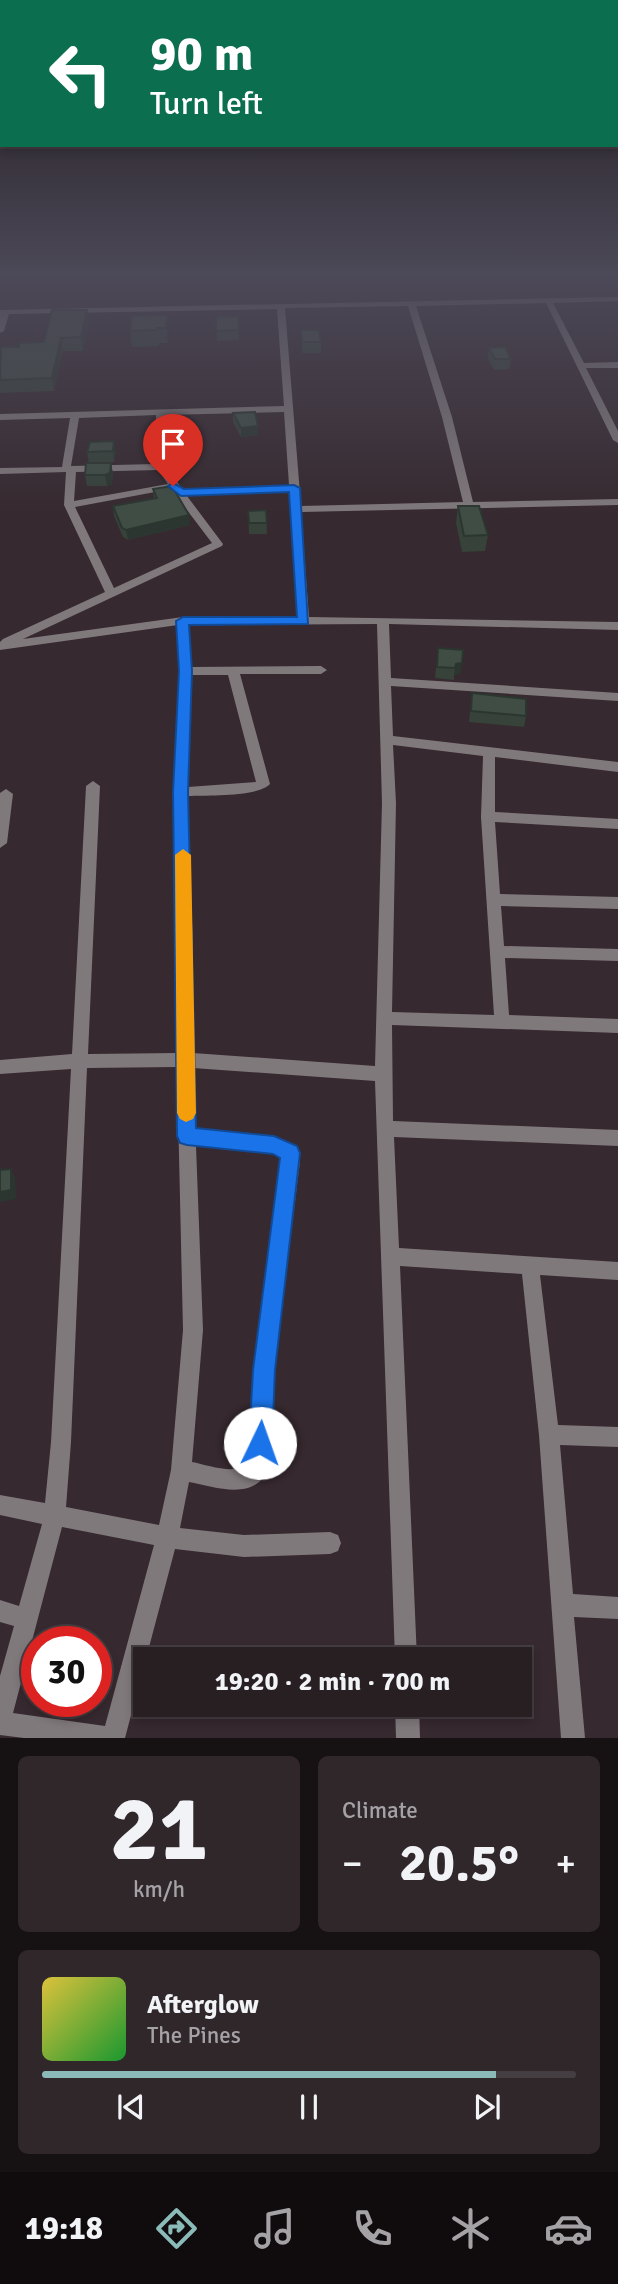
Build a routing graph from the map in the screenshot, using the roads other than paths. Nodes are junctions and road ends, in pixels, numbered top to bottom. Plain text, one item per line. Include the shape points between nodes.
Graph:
1 (285, 356) edge
2 (428, 356) edge
3 (577, 356) edge
4 (618, 365) edge
5 (582, 366) junction
6 (289, 409) junction
7 (160, 413) junction
8 (75, 415) junction
9 (0, 417) edge
10 (618, 440) edge
11 (161, 467) junction
12 (68, 469) junction
13 (0, 471) edge
14 (294, 488) junction
15 (177, 489) junction
16 (618, 502) edge
17 (69, 505) junction
18 (469, 505) junction
19 (296, 509) junction
20 (111, 594) junction
21 (383, 620) junction
22 (183, 621) junction
23 (303, 621) junction
24 (618, 626) edge
25 (0, 645) edge
26 (233, 670) junction
27 (321, 670) dead end
28 (186, 671) junction
29 (384, 682) junction
30 (618, 697) edge
31 (388, 740) junction
32 (489, 754) junction
33 (618, 767) edge
34 (93, 786) dead end
35 (181, 792) junction
36 (6, 794) dead end
37 (488, 817) junction
38 (618, 824) edge
39 (0, 843) edge
40 (494, 900) junction
41 (618, 903) edge
42 (497, 952) junction
43 (618, 954) edge
44 (383, 1018) junction
45 (502, 1023) junction
46 (618, 1026) edge
47 (185, 1060) junction
48 (80, 1061) junction
49 (0, 1067) edge
50 (383, 1074) junction
51 (386, 1129) junction
52 (187, 1136) junction
53 (618, 1138) edge
54 (389, 1256) junction
55 (530, 1265) junction
56 (618, 1271) edge
57 (548, 1435) junction
58 (618, 1437) edge
59 (181, 1470) junction
60 (0, 1505) edge
61 (55, 1514) junction
62 (167, 1537) junction
63 (330, 1543) dead end
64 (563, 1605) junction
65 (618, 1608) edge
66 (0, 1611) edge
67 (27, 1619) junction
68 (405, 1647) edge
69 (407, 1717) edge
70 (0, 1721) edge
71 (111, 1738) edge
72 (408, 1738) edge
73 (573, 1738) edge

1 - 6 street
2 - 18 street
3 - 5 street
4 - 5 street
5 - 10 street
6 - 7 street
6 - 14 street
7 - 8 street
7 - 11 street
8 - 9 street
8 - 12 street
11 - 12 street
11 - 15 street
12 - 13 street
12 - 17 street
14 - 15 street
14 - 19 street
15 - 17 street
15 - 20 street via 218,544
16 - 18 street
17 - 20 street
18 - 19 street
19 - 23 street
20 - 25 street
21 - 23 street
21 - 24 street
21 - 29 street
22 - 23 street
22 - 25 street
22 - 28 street
26 - 27 street
26 - 28 street
26 - 35 street via 263,784
28 - 35 street
29 - 30 street
29 - 31 street
31 - 32 street
31 - 44 street
32 - 33 street
32 - 37 street
34 - 48 street
35 - 47 street
36 - 39 street
37 - 38 street
37 - 40 street
40 - 41 street
40 - 42 street
42 - 43 street
42 - 45 street
44 - 45 street
44 - 50 street
45 - 46 street
47 - 48 street
47 - 50 street
47 - 52 street
48 - 49 street
48 - 61 street
50 - 51 street
51 - 53 street
51 - 54 street
52 - 59 street via 193,1330
52 - 59 street via 274,1145 290,1153 291,1161 264,1370 259,1468 249,1478 236,1480
54 - 55 street
54 - 68 street
55 - 56 street
55 - 57 street
57 - 58 street
57 - 64 street
59 - 62 street
60 - 61 street
61 - 62 street
61 - 67 street
62 - 63 street via 244,1546
62 - 71 street
64 - 65 street
64 - 73 street
66 - 67 street
67 - 70 street
69 - 72 street
70 - 71 street

